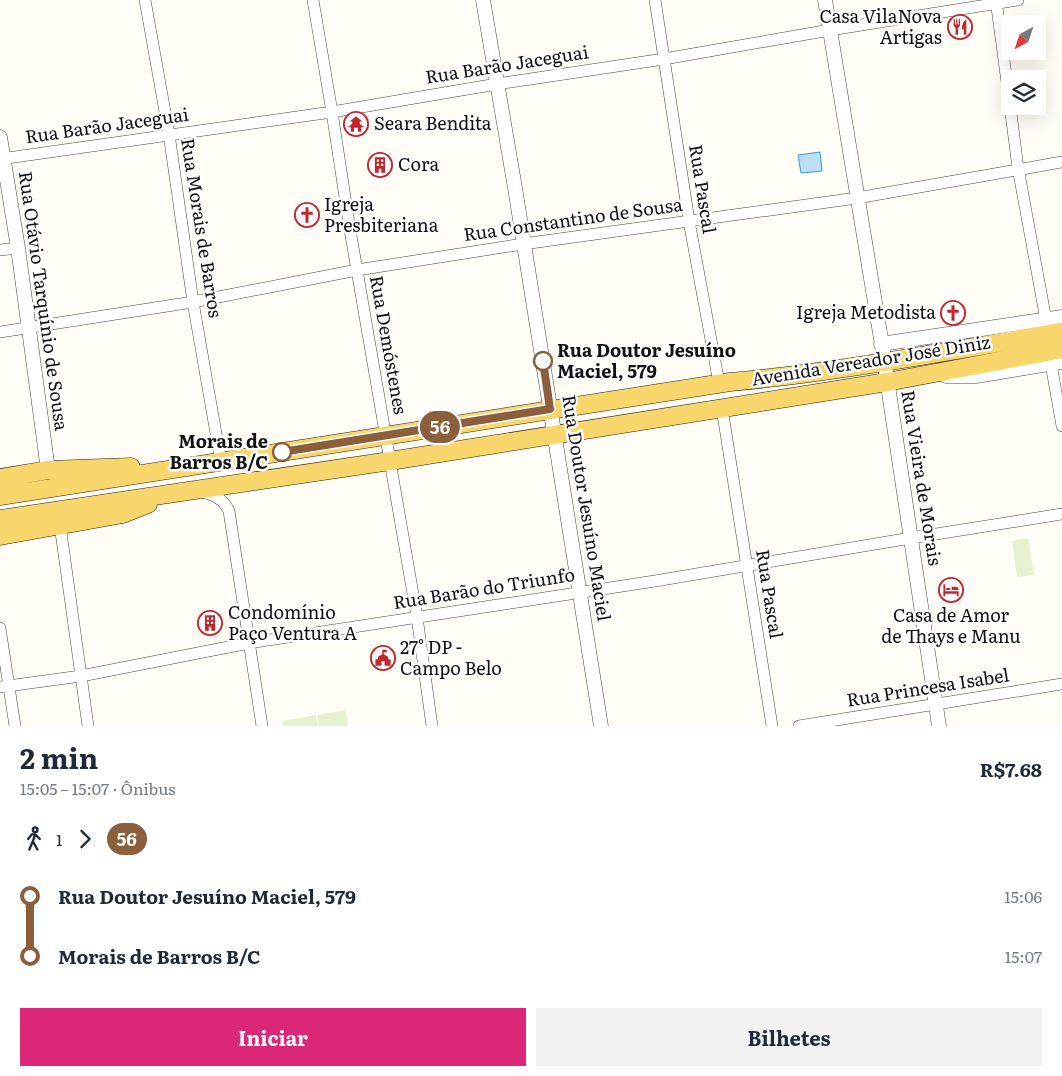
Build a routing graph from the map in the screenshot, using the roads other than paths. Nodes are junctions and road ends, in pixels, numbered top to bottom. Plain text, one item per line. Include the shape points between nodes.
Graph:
1 (145, 0) edge
2 (313, 0) edge
3 (483, 0) edge
4 (655, 0) edge
5 (825, 0) edge
6 (1018, 0) edge
7 (996, 2) edge
8 (830, 30) junction
9 (664, 59) junction
10 (1005, 70) edge
11 (497, 84) junction
12 (332, 112) junction
13 (1011, 115) edge
14 (169, 134) junction
15 (0, 137) edge
16 (2, 159) edge
17 (1062, 162) edge
18 (1018, 168) junction
19 (857, 198) junction
20 (689, 222) junction
21 (523, 244) junction
22 (18, 248) junction
23 (0, 250) edge
24 (357, 270) junction
25 (193, 302) junction
26 (1062, 317) edge
27 (1046, 320) junction
28 (28, 328) junction
29 (0, 332) edge
30 (1062, 332) edge
31 (881, 344) junction
32 (1062, 350) edge
33 (884, 362) junction
34 (1056, 363) edge
35 (930, 374) junction
36 (886, 382) junction
37 (719, 384) junction
38 (722, 408) junction
39 (550, 409) junction
40 (1062, 426) edge
41 (554, 435) junction
42 (386, 436) junction
43 (390, 461) junction
44 (221, 462) junction
45 (48, 470) junction
46 (159, 471) junction
47 (0, 478) edge
48 (184, 492) junction
49 (0, 496) edge
50 (1062, 514) edge
51 (0, 519) edge
52 (60, 525) junction
53 (0, 536) edge
54 (912, 538) junction
55 (747, 566) junction
56 (580, 592) junction
57 (417, 617) junction
58 (0, 628) edge
59 (249, 643) junction
60 (81, 676) junction
61 (1062, 684) edge
62 (5, 686) edge
63 (935, 703) junction
64 (14, 726) edge
65 (88, 726) edge
66 (262, 726) edge
67 (432, 726) edge
68 (601, 726) edge
69 (772, 726) edge
70 (799, 726) edge
71 (939, 726) edge

1 - 14 street, Rua Morais de Barros
2 - 12 street, Rua Demóstenes
3 - 11 street, Rua Doutor Jesuíno Maciel
4 - 9 street, Rua Pascal
5 - 8 street, Rua Vieira de Morais
6 - 7 street, Rua Barão Jaceguai
7 - 8 street, Rua Barão Jaceguai
7 - 10 street
8 - 9 street, Rua Barão Jaceguai
8 - 19 street, Rua Vieira de Morais
9 - 11 street, Rua Barão Jaceguai
9 - 20 street, Rua Pascal
11 - 12 street, Rua Barão Jaceguai
11 - 21 street, Rua Doutor Jesuíno Maciel
12 - 14 street, Rua Barão Jaceguai
12 - 24 street, Rua Demóstenes
13 - 18 street
14 - 16 street, Rua Barão Jaceguai
14 - 25 street, Rua Morais de Barros
15 - 16 street, Rua Otávio Tarquínio de Sousa
16 - 22 street, Rua Otávio Tarquínio de Sousa
17 - 18 street, Rua Constantino de Sousa
18 - 19 street, Rua Constantino de Sousa
18 - 27 street
19 - 20 street, Rua Constantino de Sousa
19 - 31 street, Rua Vieira de Morais
20 - 21 street, Rua Constantino de Sousa
20 - 37 street, Rua Pascal
21 - 24 street, Rua Constantino de Sousa
21 - 39 street, Rua Doutor Jesuíno Maciel
22 - 23 street
22 - 28 street, Rua Otávio Tarquínio de Sousa
24 - 25 street, Rua Constantino de Sousa
24 - 42 street, Rua Demóstenes
25 - 28 street, Rua Constantino de Sousa
25 - 44 street, Rua Morais de Barros
26 - 27 street, Avenida Vereador José Diniz
27 - 31 street, Avenida Vereador José Diniz
28 - 29 street, Rua Constantino de Sousa
28 - 45 street, Rua Otávio Tarquínio de Sousa
30 - 33 main road, Avenida Vereador José Diniz
31 - 33 street, Rua Vieira de Morais
32 - 35 main road, Avenida Vereador José Diniz
33 - 36 street, Rua Vieira de Morais
33 - 37 main road, Avenida Vereador José Diniz
34 - 35 street, Avenida Vereador José Diniz via 976,376
34 - 40 street
35 - 36 main road, Avenida Vereador José Diniz
36 - 38 main road, Avenida Vereador José Diniz
36 - 54 street, Rua Vieira de Morais
37 - 39 main road, Avenida Vereador José Diniz
38 - 41 main road, Avenida Vereador José Diniz
38 - 55 street, Rua Pascal
39 - 41 street, Rua Doutor Jesuíno Maciel
39 - 42 main road, Avenida Vereador José Diniz
41 - 43 main road, Avenida Vereador José Diniz
41 - 56 street, Rua Doutor Jesuíno Maciel
42 - 43 street, Rua Demóstenes
42 - 44 main road, Avenida Vereador José Diniz
43 - 48 main road, Avenida Vereador José Diniz
43 - 57 street, Rua Demóstenes
44 - 46 main road, Avenida Vereador José Diniz
45 - 46 main road via 136,467
45 - 47 main road
46 - 49 main road, Avenida Vereador José Diniz
48 - 51 main road, Avenida Vereador José Diniz
48 - 52 main road via 123,514
48 - 59 street via 215,495 226,504
50 - 54 street, Rua Barão do Triunfo
52 - 53 main road
52 - 60 street
54 - 55 street, Rua Barão do Triunfo
54 - 63 street, Rua Vieira de Morais
55 - 56 street, Rua Barão do Triunfo
55 - 69 street, Rua Pascal
56 - 57 street, Rua Barão do Triunfo
56 - 68 street, Rua Doutor Jesuíno Maciel
57 - 59 street, Rua Barão do Triunfo
57 - 67 street, Rua Demóstenes
58 - 62 street
59 - 60 street, Rua Barão do Triunfo
59 - 66 street
60 - 62 street, Rua Barão do Triunfo
60 - 65 street
61 - 63 street, Rua Princesa Isabel
62 - 64 street
63 - 70 street, Rua Princesa Isabel
63 - 71 street, Rua Vieira de Morais

